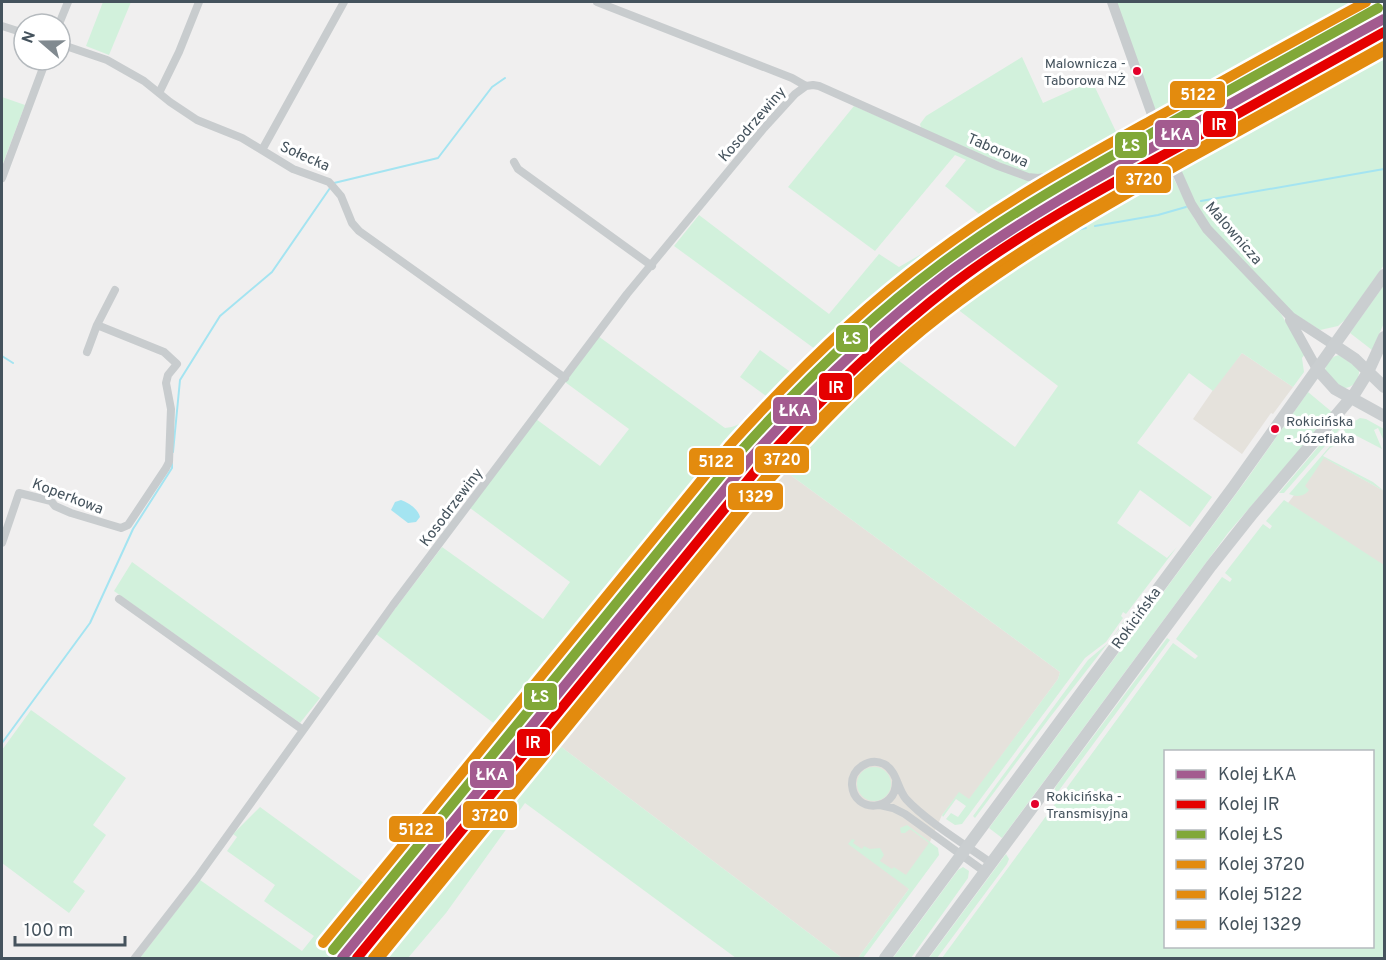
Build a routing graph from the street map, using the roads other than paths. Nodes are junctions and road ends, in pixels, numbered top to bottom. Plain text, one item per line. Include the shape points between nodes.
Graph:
1 (199, 2) edge
2 (344, 2) edge
3 (597, 2) edge
4 (1112, 2) edge
5 (1372, 2) edge
6 (72, 48) edge
7 (42, 72) edge
8 (806, 86) junction
9 (159, 93) junction
10 (1155, 123) junction
11 (262, 150) junction
12 (514, 162) dead end
13 (2, 178) edge
14 (651, 266) junction
15 (1384, 275) edge
16 (116, 290) dead end
17 (1281, 308) junction
18 (97, 325) junction
19 (1384, 337) edge
20 (1334, 345) junction
21 (87, 352) dead end
22 (1317, 369) junction
23 (1368, 372) junction
24 (565, 378) junction
25 (1384, 387) edge
26 (1351, 398) junction
27 (1384, 416) edge
28 (2, 543) edge
29 (119, 599) dead end
30 (303, 730) junction
31 (896, 782) junction
32 (880, 805) junction
33 (964, 850) junction
34 (988, 867) junction
35 (135, 958) edge
36 (885, 958) edge
37 (921, 958) edge

1 - 9 street
2 - 11 street
3 - 8 street, Taborowa
4 - 10 street, Malownicza
5 - 10 street, Taborowa via 1286,54 1217,86 1171,119
6 - 9 street, Sołecka via 107,60
7 - 13 street
8 - 10 street, Taborowa via 819,87 1034,178 1058,172
8 - 14 street, Kosodrzewiny via 771,120
9 - 11 street, Sołecka via 197,120 237,135
10 - 17 street, Malownicza via 1200,221
11 - 24 street, Sołecka via 293,169 329,182 359,231
12 - 14 street via 518,169
14 - 24 street, Kosodrzewiny
15 - 20 main road, Rokicińska
16 - 18 street
17 - 20 street, Malownicza
17 - 22 street, Malownicza
18 - 21 street
18 - 28 street, Koperkowa via 164,352 177,364 166,383 171,409 169,462 128,525 121,528 20,493
19 - 23 main road, Rokicińska
20 - 22 main road, Rokicińska
20 - 23 main road
22 - 26 main road via 1330,385
22 - 33 main road, Rokicińska
23 - 25 main road
23 - 26 main road, Rokicińska
24 - 30 street, Kosodrzewiny
26 - 27 main road
26 - 34 main road, Rokicińska via 1211,566
29 - 30 street
30 - 35 street, Kosodrzewiny
31 - 32 street via 892,796
31 - 32 street via 892,770 881,763 868,763 856,771 852,784 857,797 866,804
31 - 33 street via 912,805
32 - 33 street via 906,814
33 - 34 street
33 - 36 main road, Rokicińska
34 - 37 main road, Rokicińska

